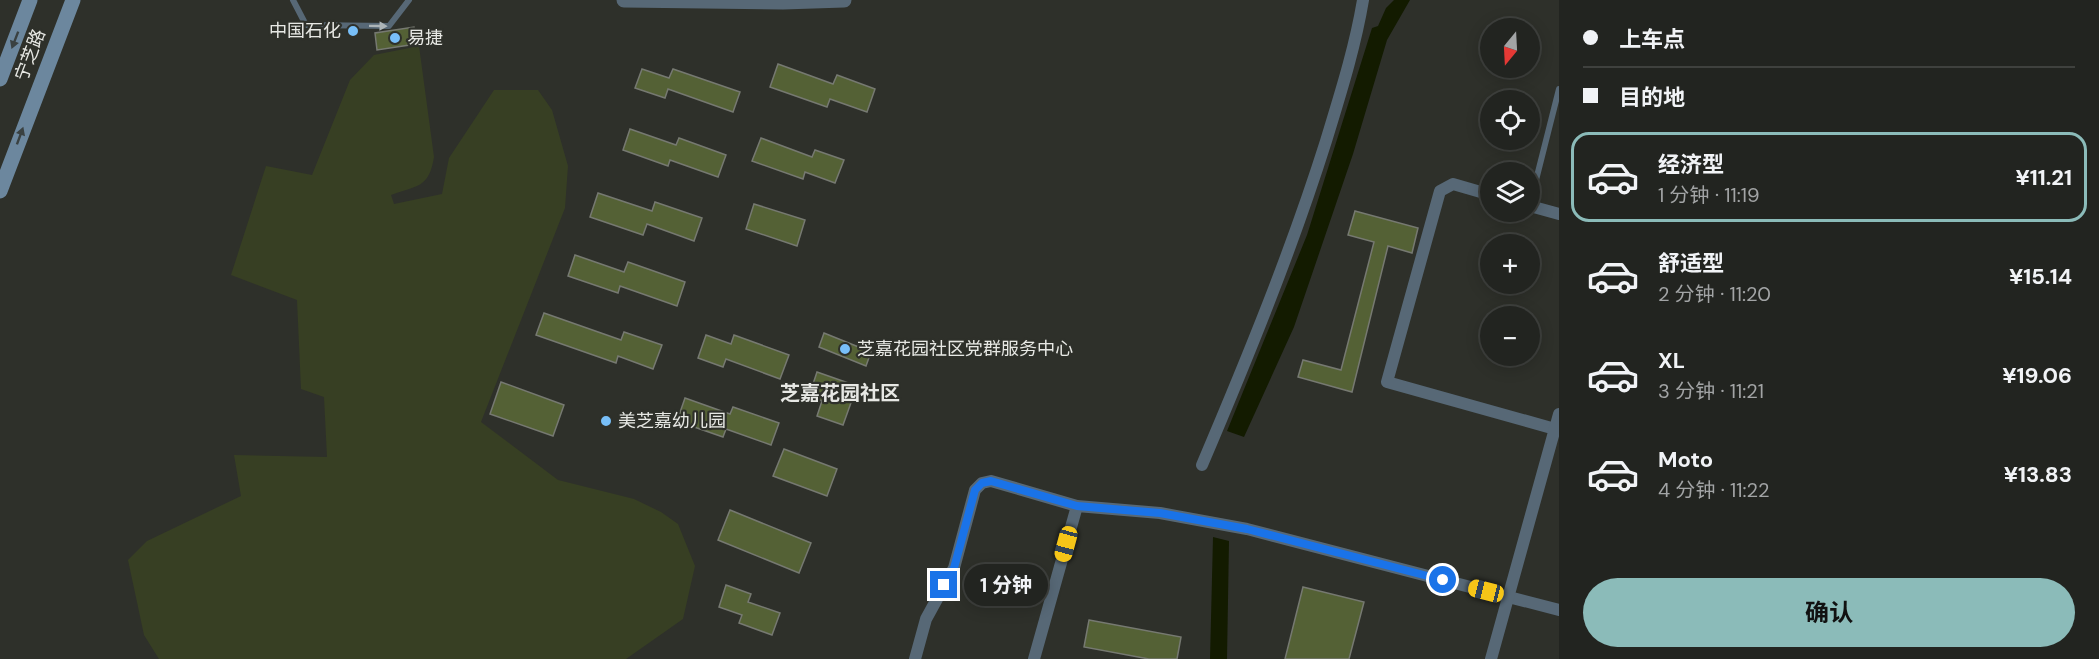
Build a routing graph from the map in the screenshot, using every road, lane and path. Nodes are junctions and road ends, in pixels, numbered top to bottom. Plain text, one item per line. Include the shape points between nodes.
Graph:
1 (30, 0) edge
2 (73, 0) edge
3 (292, 0) edge
4 (409, 0) edge
5 (624, 0) edge
6 (844, 0) edge
7 (1363, 0) edge
8 (0, 79) edge
9 (1559, 89) edge
10 (1540, 164) edge
11 (0, 191) edge
12 (1480, 192) edge
13 (1540, 209) edge
14 (1559, 214) edge
15 (1559, 414) edge
16 (1555, 429) junction
17 (1202, 465) dead end
18 (1077, 506) junction
19 (1508, 597) junction
20 (1559, 610) edge
21 (915, 659) edge
22 (1034, 659) edge
23 (1491, 659) edge

1 -> 8 main road, 宁芝路
11 -> 2 main road, 宁芝路
3 -> 4 lane via 306,25 389,26
5 - 6 street
7 - 17 street via 1343,86 1307,200 1258,335
9 - 10 lane
12 - 16 street via 1453,184 1440,191 1387,382
13 - 14 street
15 - 16 street
16 - 19 street
18 - 19 street via 1160,513 1247,529
18 - 21 street via 991,481 982,483 975,490 954,568 926,619
18 - 22 street
19 - 20 street
19 - 23 street

